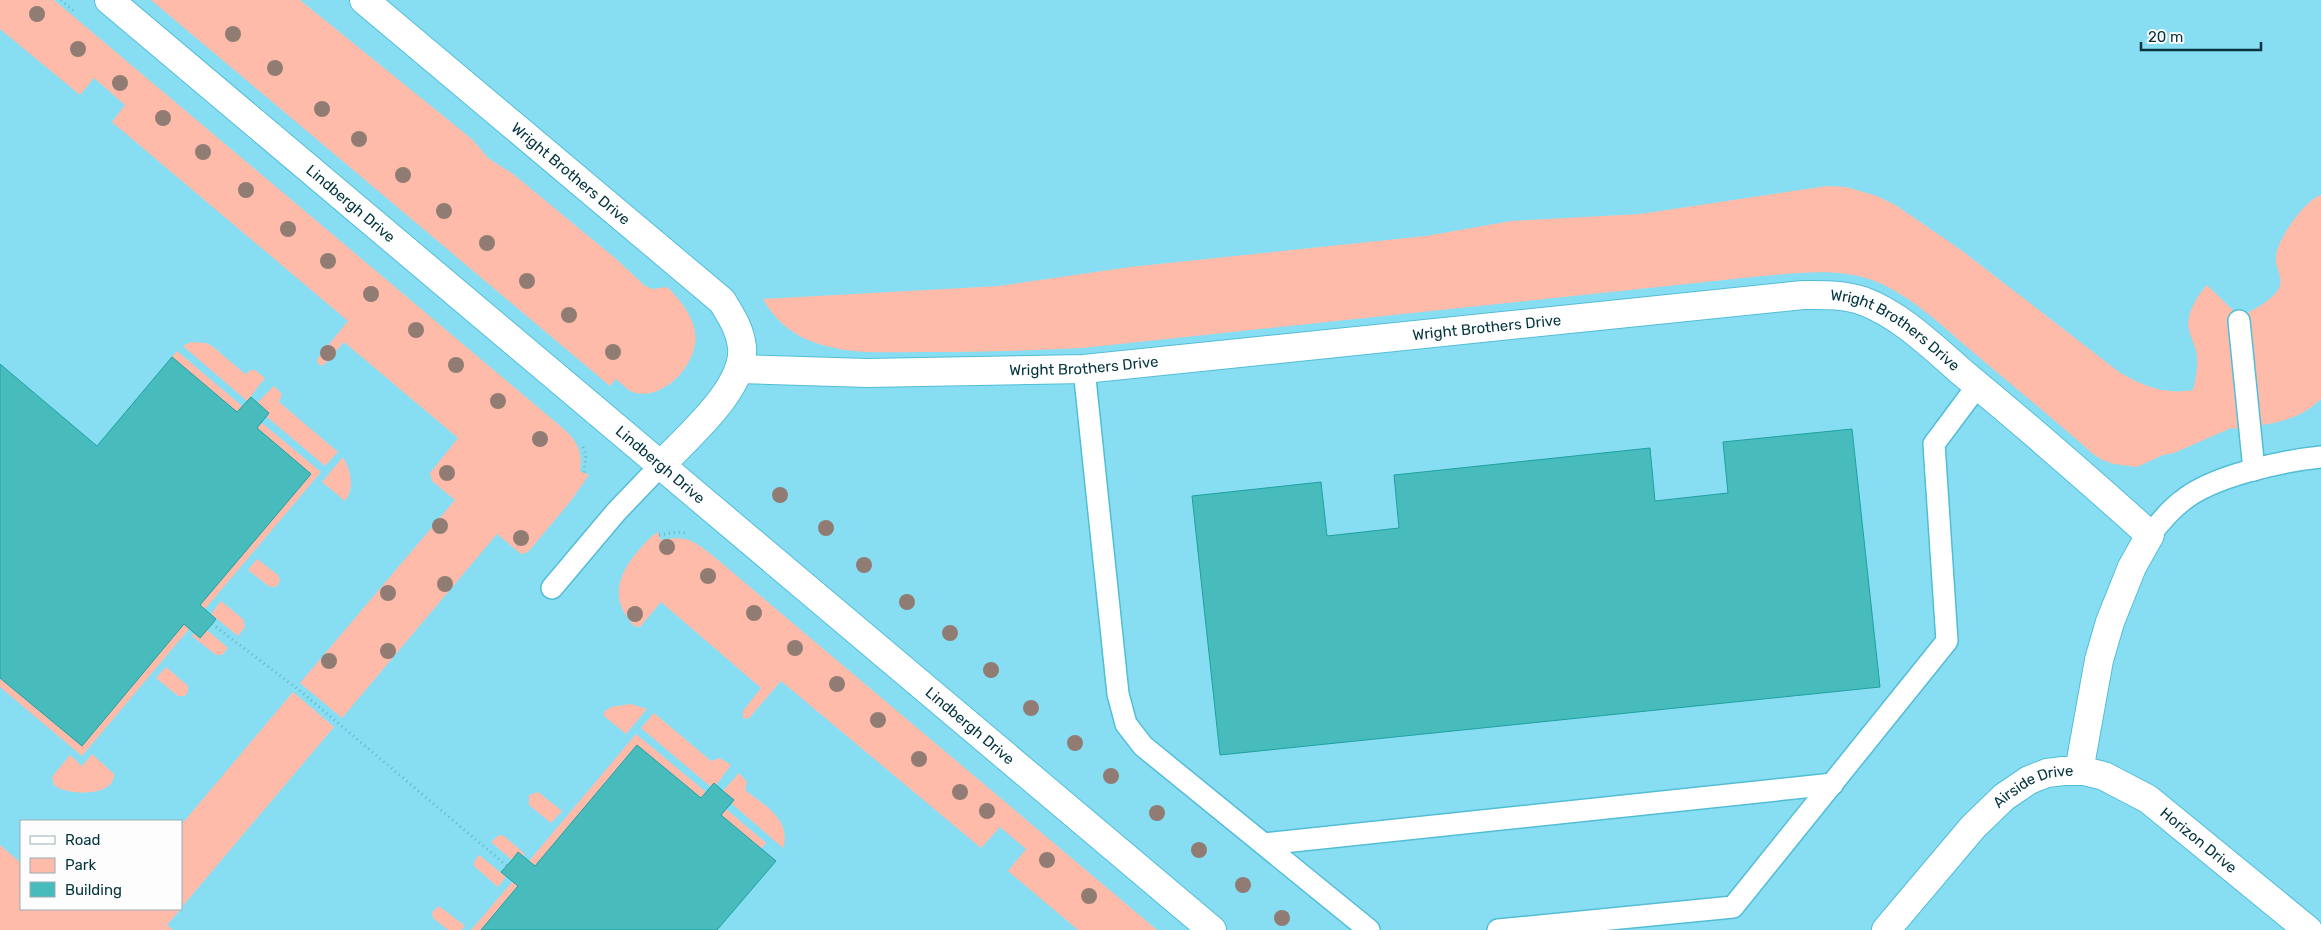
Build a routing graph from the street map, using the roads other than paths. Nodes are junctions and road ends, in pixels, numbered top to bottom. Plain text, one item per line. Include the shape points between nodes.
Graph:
1 (109, 0) edge
2 (364, 0) edge
3 (2239, 321) dead end
4 (739, 369) junction
5 (1084, 369) junction
6 (1978, 385) junction
7 (2321, 458) edge
8 (661, 465) junction
9 (2254, 470) junction
10 (2150, 534) junction
11 (552, 588) dead end
12 (2079, 771) junction
13 (1833, 784) junction
14 (1264, 844) junction
15 (1212, 930) edge
16 (1369, 930) edge
17 (1498, 930) edge
18 (1886, 930) edge
19 (2308, 930) edge

1 - 8 street, Lindbergh Drive
2 - 4 street, Wright Brothers Drive via 722,301 739,330 742,348
3 - 9 lane
4 - 5 street, Wright Brothers Drive via 867,373
4 - 8 street, Wright Brothers Drive via 723,396
5 - 6 street, Wright Brothers Drive via 1828,295 1863,301 1879,309
5 - 14 lane via 1118,694 1126,724 1143,746
6 - 10 street, Wright Brothers Drive
6 - 13 lane via 1934,444 1947,641
7 - 9 lane
8 - 11 lane via 616,512
8 - 15 street, Lindbergh Drive
9 - 10 lane via 2207,485 2183,500
10 - 12 street, Airside Drive via 2132,567 2098,660
12 - 18 street, Airside Drive via 2047,773 2029,780 2004,797 1973,827
12 - 19 street, Horizon Drive via 2104,776 2148,799
13 - 14 lane
13 - 17 lane via 1733,907
14 - 16 lane

